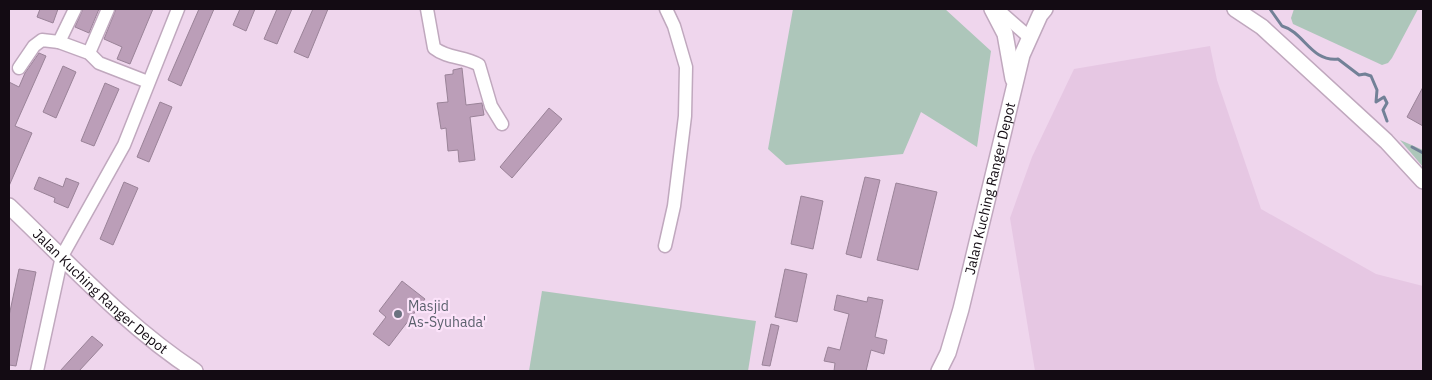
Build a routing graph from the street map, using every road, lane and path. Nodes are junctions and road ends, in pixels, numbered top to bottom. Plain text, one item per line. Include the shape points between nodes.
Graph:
1 (75, 9) edge
2 (108, 9) edge
3 (178, 9) edge
4 (427, 9) edge
5 (666, 9) edge
6 (992, 9) edge
7 (997, 9) edge
8 (1045, 9) edge
9 (1235, 9) edge
10 (1030, 37) junction
11 (59, 42) junction
12 (89, 53) junction
13 (20, 68) dead end
14 (148, 82) junction
15 (1014, 86) junction
16 (502, 124) dead end
17 (1422, 178) edge
18 (9, 206) edge
19 (665, 246) dead end
20 (62, 256) junction
21 (37, 371) edge
22 (195, 371) edge
23 (940, 371) edge

1 - 11 street
2 - 12 street
3 - 14 street
4 - 16 street via 434,48 479,65 491,106
5 - 19 street via 686,67 685,116 674,206
6 - 15 street via 1005,34
7 - 10 street
8 - 10 street, Jalan Kuching Ranger Depot
9 - 17 street via 1262,27
10 - 15 street, Jalan Kuching Ranger Depot
11 - 12 street
11 - 13 street via 42,40 34,46
12 - 14 street via 99,63
14 - 20 street via 124,145
15 - 23 street, Jalan Kuching Ranger Depot via 961,309
18 - 20 street, Jalan Kuching Ranger Depot
20 - 21 street
20 - 22 street, Jalan Kuching Ranger Depot via 165,352

